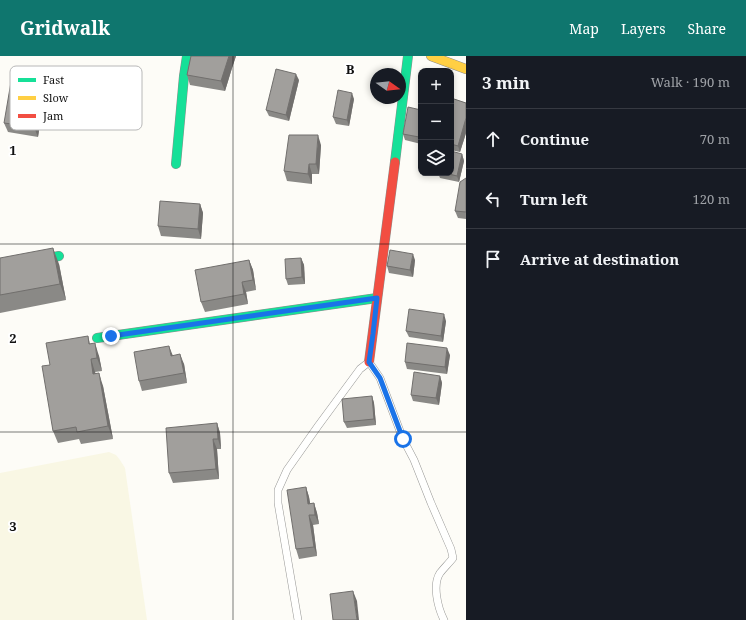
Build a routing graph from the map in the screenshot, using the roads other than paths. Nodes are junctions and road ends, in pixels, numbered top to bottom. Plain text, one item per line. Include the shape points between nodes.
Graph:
1 (187, 56) edge
2 (408, 56) edge
3 (431, 56) edge
4 (466, 69) edge
5 (176, 164) dead end
6 (59, 256) dead end
7 (0, 267) edge
8 (377, 298) junction
9 (97, 338) dead end
10 (369, 362) junction
11 (298, 620) edge
12 (444, 620) edge

1 - 5 main road
2 - 8 main road
3 - 4 main road
6 - 7 main road
8 - 9 main road
8 - 10 main road
10 - 11 lane via 360,369 318,426 287,470 278,490
10 - 12 lane via 380,378 403,439 451,549 453,558 439,574 436,588

